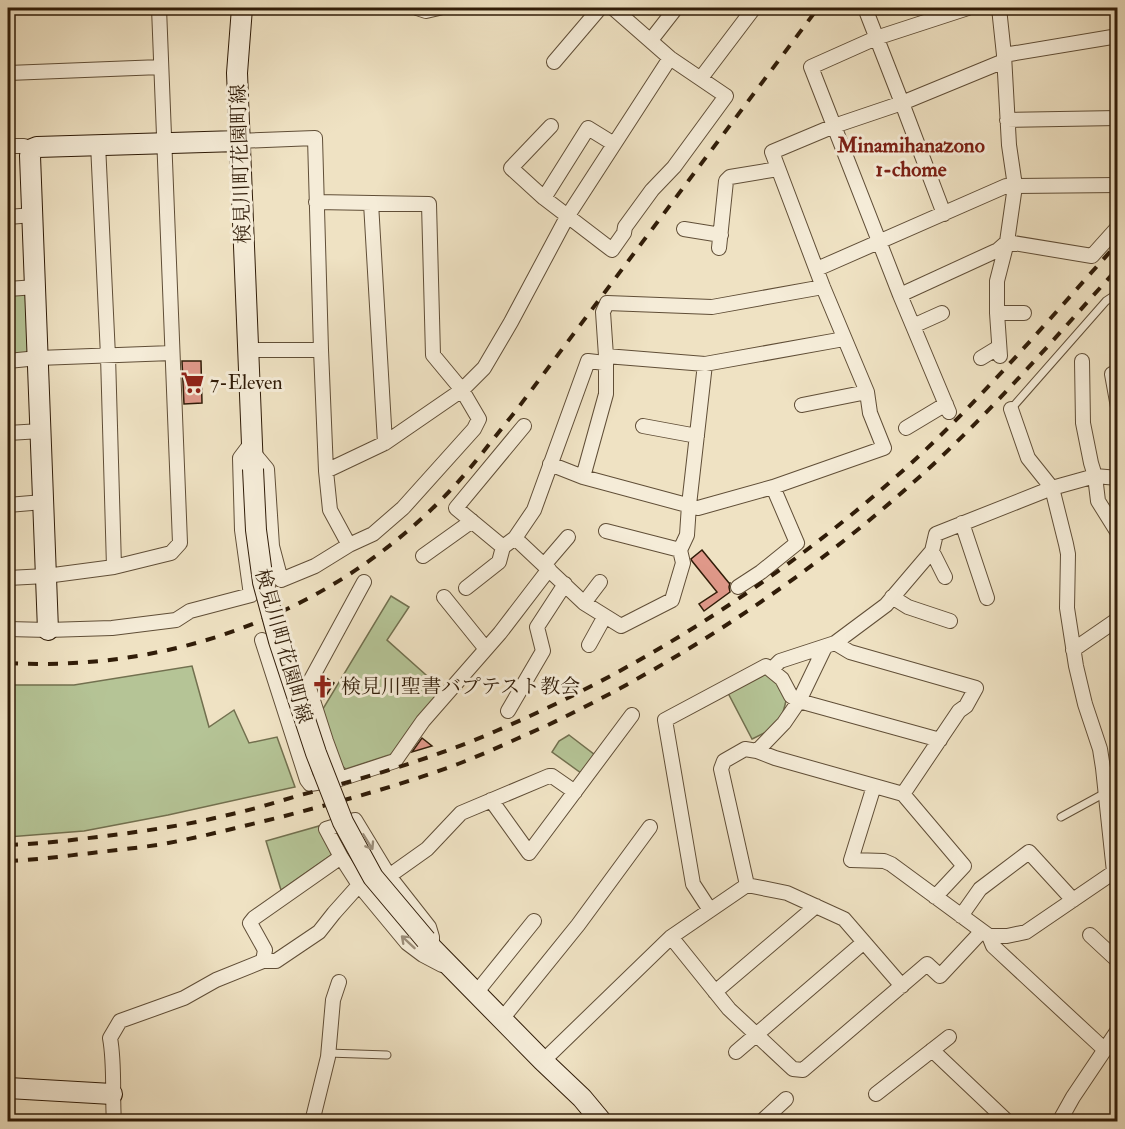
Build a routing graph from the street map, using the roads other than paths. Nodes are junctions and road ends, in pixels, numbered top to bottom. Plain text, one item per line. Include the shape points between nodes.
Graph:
1 (159, 8) edge
2 (242, 8) edge
3 (417, 8) edge
4 (439, 8) edge
5 (600, 8) edge
6 (613, 8) edge
7 (676, 8) edge
8 (754, 8) edge
9 (865, 8) edge
10 (961, 8) edge
11 (999, 8) edge
12 (1118, 36) edge
13 (876, 38) junction
14 (651, 40) junction
15 (670, 57) junction
16 (1004, 58) junction
17 (554, 62) dead end
18 (161, 67) junction
19 (8, 73) edge
20 (701, 78) junction
21 (902, 103) junction
22 (1118, 117) edge
23 (1007, 120) junction
24 (551, 126) dead end
25 (834, 126) junction
26 (238, 141) junction
27 (164, 142) junction
28 (98, 144) junction
29 (614, 144) junction
30 (8, 146) edge
31 (32, 148) junction
32 (778, 169) junction
33 (1118, 184) edge
34 (1015, 186) junction
35 (544, 198) junction
36 (316, 202) junction
37 (371, 203) junction
38 (944, 214) junction
39 (33, 215) junction
40 (8, 217) edge
41 (567, 217) junction
42 (1118, 227) edge
43 (684, 229) dead end
44 (880, 241) junction
45 (1007, 242) junction
46 (817, 269) junction
47 (36, 287) junction
48 (823, 287) junction
49 (8, 289) edge
50 (1118, 293) edge
51 (900, 295) junction
52 (942, 313) dead end
53 (997, 313) junction
54 (1024, 313) dead end
55 (913, 326) junction
56 (844, 339) junction
57 (248, 350) junction
58 (321, 350) junction
59 (172, 353) junction
60 (108, 356) junction
61 (38, 358) junction
62 (981, 358) dead end
63 (606, 360) junction
64 (8, 361) edge
65 (1082, 361) dead end
66 (705, 364) junction
67 (1118, 374) edge
68 (462, 390) junction
69 (867, 392) junction
70 (802, 405) dead end
71 (1118, 407) edge
72 (1011, 410) joint
73 (524, 426) dead end
74 (643, 426) dead end
75 (906, 428) dead end
76 (41, 431) junction
77 (8, 433) edge
78 (697, 436) junction
79 (385, 443) junction
80 (252, 454) junction
81 (550, 464) junction
82 (326, 471) junction
83 (1095, 476) junction
84 (583, 477) junction
85 (1118, 478) edge
86 (773, 487) junction
87 (1052, 488) junction
88 (43, 502) junction
89 (8, 505) edge
90 (688, 505) junction
91 (472, 521) junction
92 (962, 523) junction
93 (606, 531) dead end
94 (1118, 533) edge
95 (568, 537) dead end
96 (515, 538) junction
97 (349, 545) junction
98 (503, 547) junction
99 (680, 550) junction
100 (932, 551) junction
101 (423, 556) dead end
102 (114, 567) junction
103 (547, 567) junction
104 (46, 576) junction
105 (945, 577) dead end
106 (8, 578) edge
107 (364, 582) dead end
108 (600, 582) dead end
109 (565, 584) junction
110 (738, 587) dead end
111 (466, 588) dead end
112 (444, 597) dead end
113 (892, 597) junction
114 (987, 598) dead end
115 (584, 603) junction
116 (605, 616) junction
117 (1118, 619) edge
118 (950, 621) dead end
119 (8, 629) edge
120 (48, 630) junction
121 (262, 640) dead end
122 (589, 645) dead end
123 (830, 645) junction
124 (486, 649) junction
125 (1073, 650) junction
126 (771, 670) junction
127 (799, 701) junction
128 (508, 711) dead end
129 (632, 715) dead end
130 (940, 740) junction
131 (757, 751) junction
132 (340, 779) junction
133 (874, 786) junction
134 (575, 792) junction
135 (1105, 793) junction
136 (903, 794) junction
137 (491, 800) junction
138 (1061, 817) dead end
139 (650, 827) dead end
140 (341, 856) junction
141 (1116, 874) edge
142 (389, 876) junction
143 (359, 885) junction
144 (747, 885) junction
145 (935, 897) junction
146 (1073, 900) junction
147 (816, 906) junction
148 (710, 910) junction
149 (961, 916) junction
150 (534, 921) dead end
151 (985, 934) junction
152 (1090, 935) dead end
153 (671, 937) junction
154 (864, 942) junction
155 (429, 944) junction
156 (1118, 960) edge
157 (262, 961) junction
158 (457, 974) junction
159 (339, 982) dead end
160 (902, 986) junction
161 (476, 993) junction
162 (715, 993) junction
163 (502, 1019) junction
164 (1118, 1030) edge
165 (757, 1035) junction
166 (949, 1037) dead end
167 (932, 1050) junction
168 (1105, 1050) junction
169 (736, 1052) dead end
170 (328, 1053) junction
171 (387, 1055) dead end
172 (543, 1061) junction
173 (8, 1088) edge
174 (112, 1094) junction
175 (876, 1094) dead end
176 (786, 1099) dead end
177 (598, 1117) edge
178 (114, 1122) edge
179 (312, 1122) edge
180 (761, 1122) edge
181 (1008, 1122) edge
182 (1059, 1122) edge

1 - 18 street
2 - 26 street, 検見川町花園町線 via 237,73
3 - 4 street
5 - 17 street
6 - 14 street
7 - 14 street
8 - 20 street
9 - 13 street
10 - 13 street
11 - 16 street
12 - 16 street
13 - 21 street
13 - 25 street via 811,67
14 - 15 street
15 - 20 street
15 - 29 street
16 - 21 street
16 - 23 street
18 - 19 street
18 - 27 street
20 - 41 street via 726,96 674,167 652,190 612,250
21 - 25 street
21 - 38 street
22 - 23 street
23 - 34 street
24 - 35 street via 511,168
25 - 32 street via 772,152
25 - 44 street
26 - 27 street
26 - 36 street via 315,138
26 - 57 street, 検見川町花園町線
27 - 28 street
27 - 59 street
28 - 31 street
28 - 60 street
29 - 35 street via 588,128
29 - 41 street
30 - 31 street
31 - 39 street
32 - 43 street via 726,181 720,242
32 - 46 street
33 - 34 street
34 - 38 street via 1006,186
34 - 45 street
35 - 41 street
36 - 37 street
36 - 58 street
37 - 68 street via 429,204 433,355
37 - 79 street
38 - 44 street
39 - 40 street
39 - 47 street
41 - 68 street via 484,368
42 - 45 street via 1092,256
44 - 46 street
44 - 51 street
45 - 51 street via 998,250
45 - 53 street via 997,281
46 - 48 street
47 - 49 street
47 - 61 street
48 - 56 street
48 - 63 street via 712,307 607,303 603,312
50 - 72 lane via 1106,301
51 - 55 street
52 - 55 street
53 - 54 street
53 - 62 street via 1000,352
55 - 75 street via 948,408
56 - 66 street
56 - 69 street
57 - 58 street
57 - 80 street, 検見川町花園町線
58 - 82 street
59 - 60 street
59 - 102 street via 180,543 171,553
60 - 61 street
60 - 102 street
61 - 64 street
61 - 76 street
63 - 66 street
63 - 81 street via 588,361
63 - 84 street via 606,394
65 - 83 street via 1083,423
66 - 78 street
67 - 71 street via 1112,374
68 - 79 street
68 - 97 street via 479,419 474,429 403,508 373,534
69 - 70 street
69 - 86 street via 870,413 884,448
72 - 87 street via 1028,458
73 - 91 street via 456,508
74 - 78 street
76 - 77 street
76 - 88 street
78 - 90 street
79 - 82 street
80 - 97 street via 267,469 272,546 281,580 315,566
80 - 120 street via 240,458 242,530 251,595 190,611 176,620
80 - 155 street, 検見川町花園町線, bridge via 262,582 316,753 343,822 373,878
81 - 84 street
81 - 96 street via 534,510
82 - 97 street via 330,510
83 - 85 street
83 - 87 street
83 - 94 street via 1098,501
84 - 90 street
86 - 90 street via 698,508
86 - 110 street via 797,543
87 - 92 street
87 - 125 street via 1068,554 1067,608
88 - 89 street
88 - 104 street
90 - 99 street via 687,535
91 - 98 street
91 - 101 street
92 - 100 street via 936,534
92 - 114 street
93 - 99 street
95 - 103 street
96 - 98 street
96 - 103 street
98 - 111 street via 499,562
99 - 116 street via 683,562 672,600 621,626
100 - 105 street
100 - 113 street
102 - 104 street
103 - 109 street
103 - 124 street
104 - 106 street
104 - 120 street
107 - 132 street via 308,685
108 - 115 street
109 - 115 street
109 - 128 street via 537,627 543,651
112 - 124 street
113 - 118 street via 908,607
113 - 123 street via 868,620
115 - 116 street
116 - 122 street
117 - 125 street
119 - 120 street
121 - 132 street via 307,780 310,784
123 - 126 street via 780,662
123 - 127 street
123 - 130 street via 975,688
124 - 132 street via 423,720 395,760
125 - 135 street via 1100,749
126 - 127 street
126 - 148 street via 766,666 665,720 693,884
127 - 130 street
127 - 131 street
129 - 134 street
130 - 136 street
131 - 133 street
131 - 144 street via 745,749 724,761 721,769
133 - 136 street
133 - 145 street via 850,860 891,864
134 - 137 street via 549,776
134 - 137 street via 529,853
135 - 138 lane
135 - 141 street
136 - 145 street via 964,866
137 - 142 street via 461,813 427,849
139 - 163 street
140 -> 142 street via 326,829 355,820
140 - 143 street
140 - 157 street via 250,922 265,950
141 - 146 street
142 - 155 street via 429,927
143 - 157 street via 319,932 276,961
158 -> 143 street via 407,943
144 - 147 street via 787,893
144 - 148 street
145 - 149 street
146 - 149 street via 1029,852 980,889
146 - 151 street via 1026,932 1007,936
147 - 154 street via 844,919
147 - 162 street
148 - 153 street
149 - 151 street
150 - 161 street
151 - 160 street via 940,976 927,964
151 - 168 street via 993,946
152 - 156 street
153 - 162 street
153 - 172 street
154 - 160 street
154 - 165 street
155 - 158 street, 検見川町花園町線
157 - 174 street via 184,998 120,1021 110,1038
158 - 161 street, 検見川町花園町線
159 - 170 street via 333,1000
160 - 165 street via 803,1070 793,1069
161 - 163 street, 検見川町花園町線
162 - 165 street
163 - 172 street, 検見川町花園町線
164 - 168 street
165 - 169 street
166 - 167 street
167 - 175 street
167 - 181 street
168 - 182 street
170 - 171 lane
170 - 179 street
172 - 177 street, 検見川町花園町線
173 - 174 street
174 - 178 street
176 - 180 street

